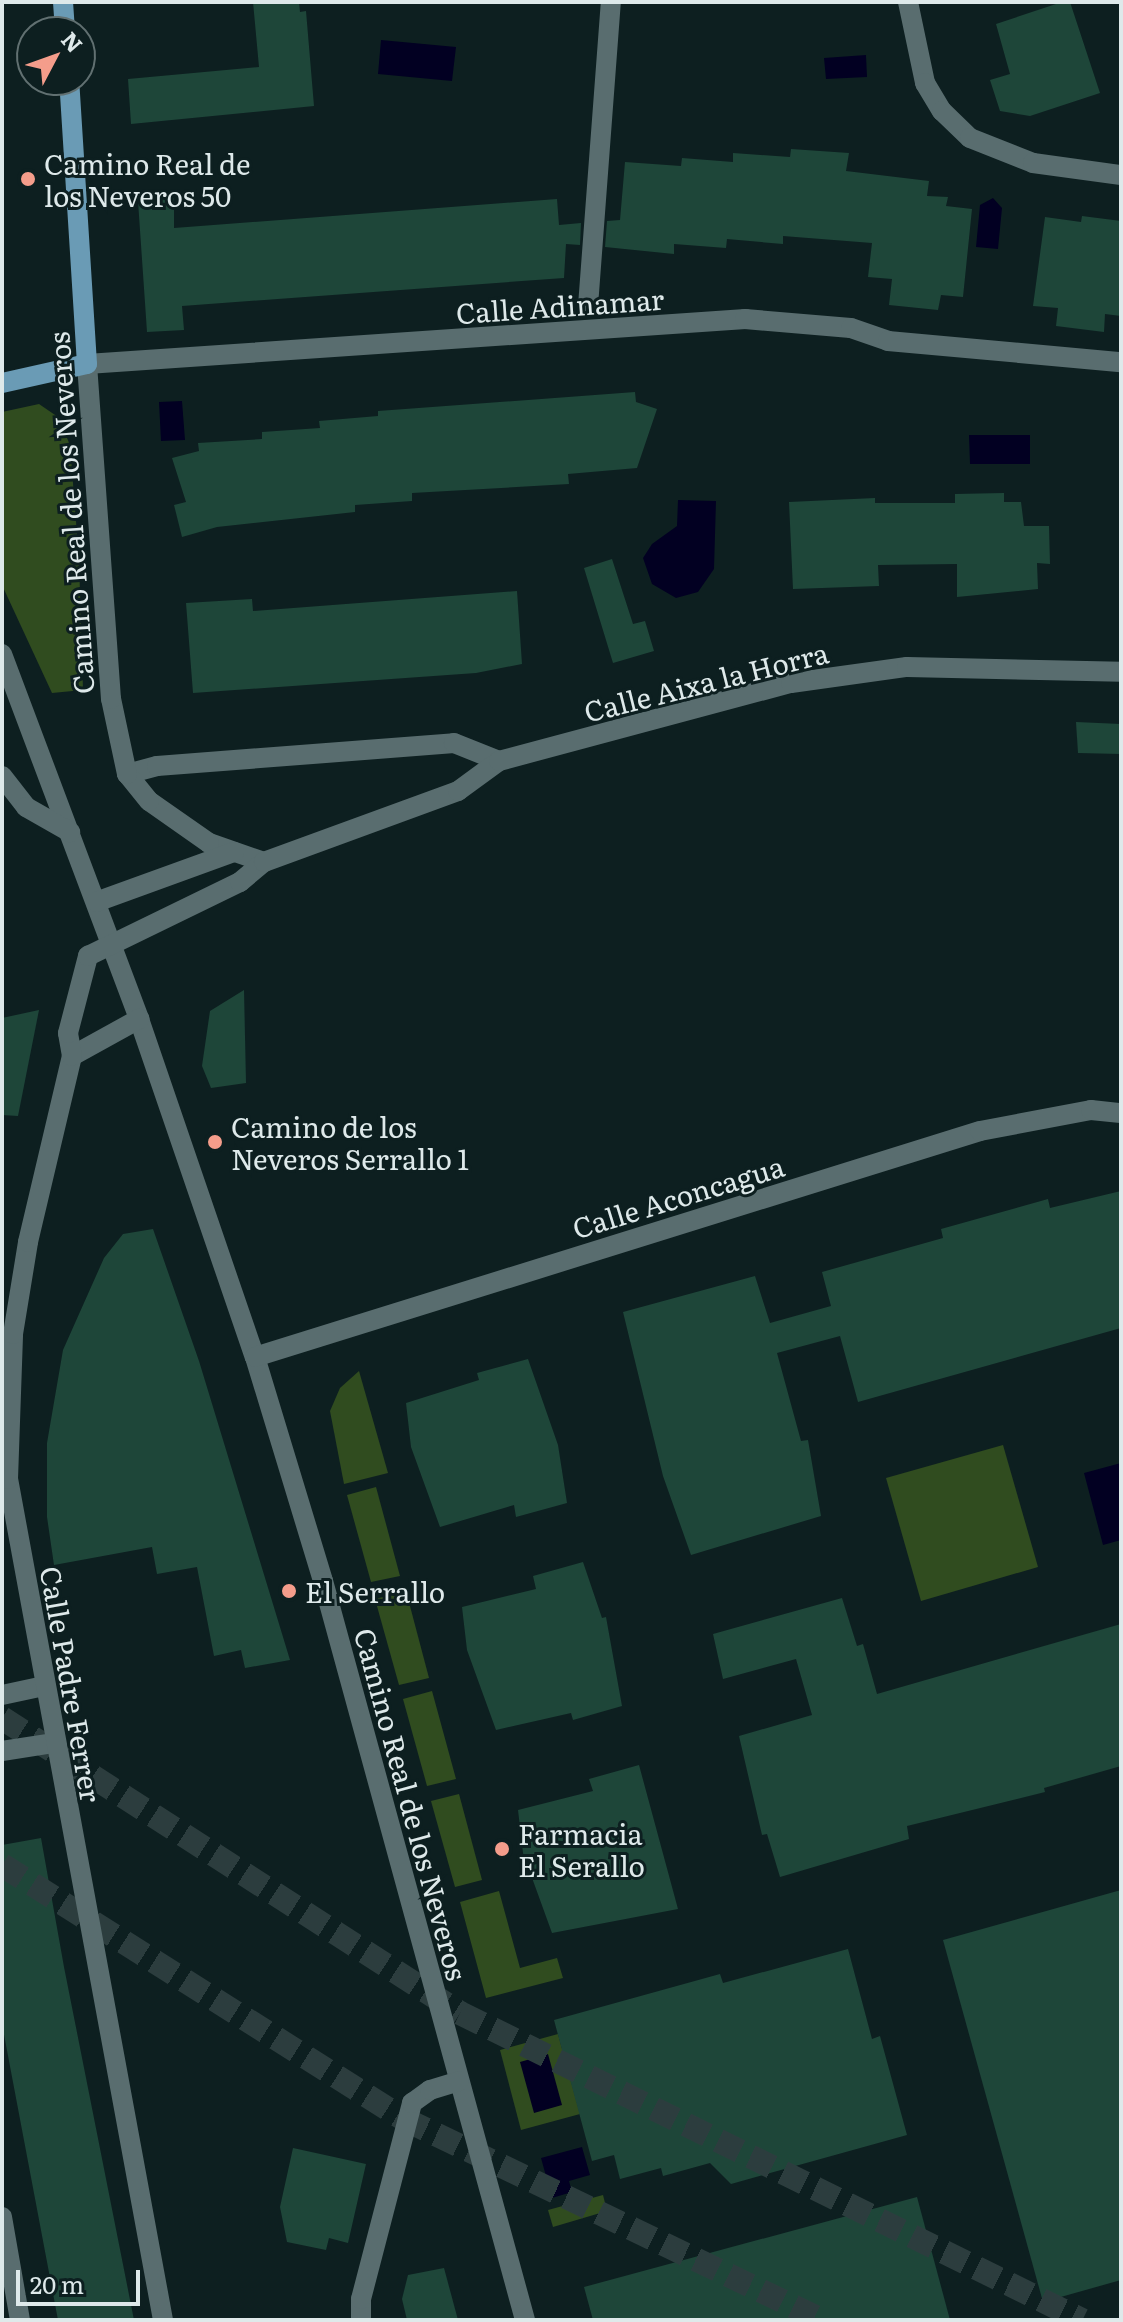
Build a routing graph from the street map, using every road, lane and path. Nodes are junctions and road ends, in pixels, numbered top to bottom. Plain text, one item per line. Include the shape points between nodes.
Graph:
1 (611, 2) edge
2 (908, 2) edge
3 (70, 96) edge
4 (1121, 175) edge
5 (588, 306) dead end
6 (1121, 362) edge
7 (87, 364) junction
8 (2, 383) edge
9 (2, 654) edge
10 (1121, 672) edge
11 (499, 761) junction
12 (127, 774) junction
13 (2, 776) edge
14 (70, 832) junction
15 (234, 852) junction
16 (264, 862) junction
17 (96, 902) junction
18 (111, 944) junction
19 (139, 1019) junction
20 (72, 1056) junction
21 (1121, 1113) edge
22 (255, 1357) junction
23 (44, 1686) junction
24 (2, 1695) edge
25 (54, 1743) junction
26 (2, 1751) edge
27 (459, 2081) junction
28 (2, 2217) edge
29 (20, 2320) edge
30 (163, 2320) edge
31 (361, 2320) edge
32 (525, 2320) edge

1 - 5 street
2 - 4 street via 925,83 942,111 970,138 1033,163
3 - 7 main road, Camino Real de los Neveros
6 - 7 street, Calle Adinamar via 888,341 851,328 745,319
7 - 8 main road, Calle Adinamar
7 - 12 street, Camino Real de los Neveros via 111,699
9 - 14 street, Camino Real de los Neveros
10 - 11 street, Calle Aixa la Horra via 907,667 791,683
11 - 12 street via 454,743 157,766
11 - 16 street, Calle Aixa la Horra via 458,791
12 - 15 street, Camino Real de los Neveros via 149,801 209,843
13 - 14 street via 26,807
14 - 17 street, Camino Real de los Neveros
15 - 16 street, Camino Real de los Neveros
15 - 17 street
16 - 18 street, Calle Aixa la Horra via 240,882
17 - 18 street, Camino Real de los Neveros
18 - 19 street, Camino Real de los Neveros
18 - 20 street, Calle Padre Ferrer via 88,956 77,986 68,1033
19 - 20 street
19 - 22 street, Camino Real de los Neveros
20 - 23 street, Calle Padre Ferrer via 28,1242 7,1402 8,1479
21 - 22 street, Calle Aconcagua via 1091,1110 980,1131
22 - 27 street, Camino Real de los Neveros via 323,1581
23 - 24 street
23 - 25 street, Calle Padre Ferrer
25 - 26 street
25 - 30 street, Calle Padre Ferrer
27 - 31 street via 430,2090 412,2103 368,2268
27 - 32 street, Camino Real de los Neveros
28 - 29 street

